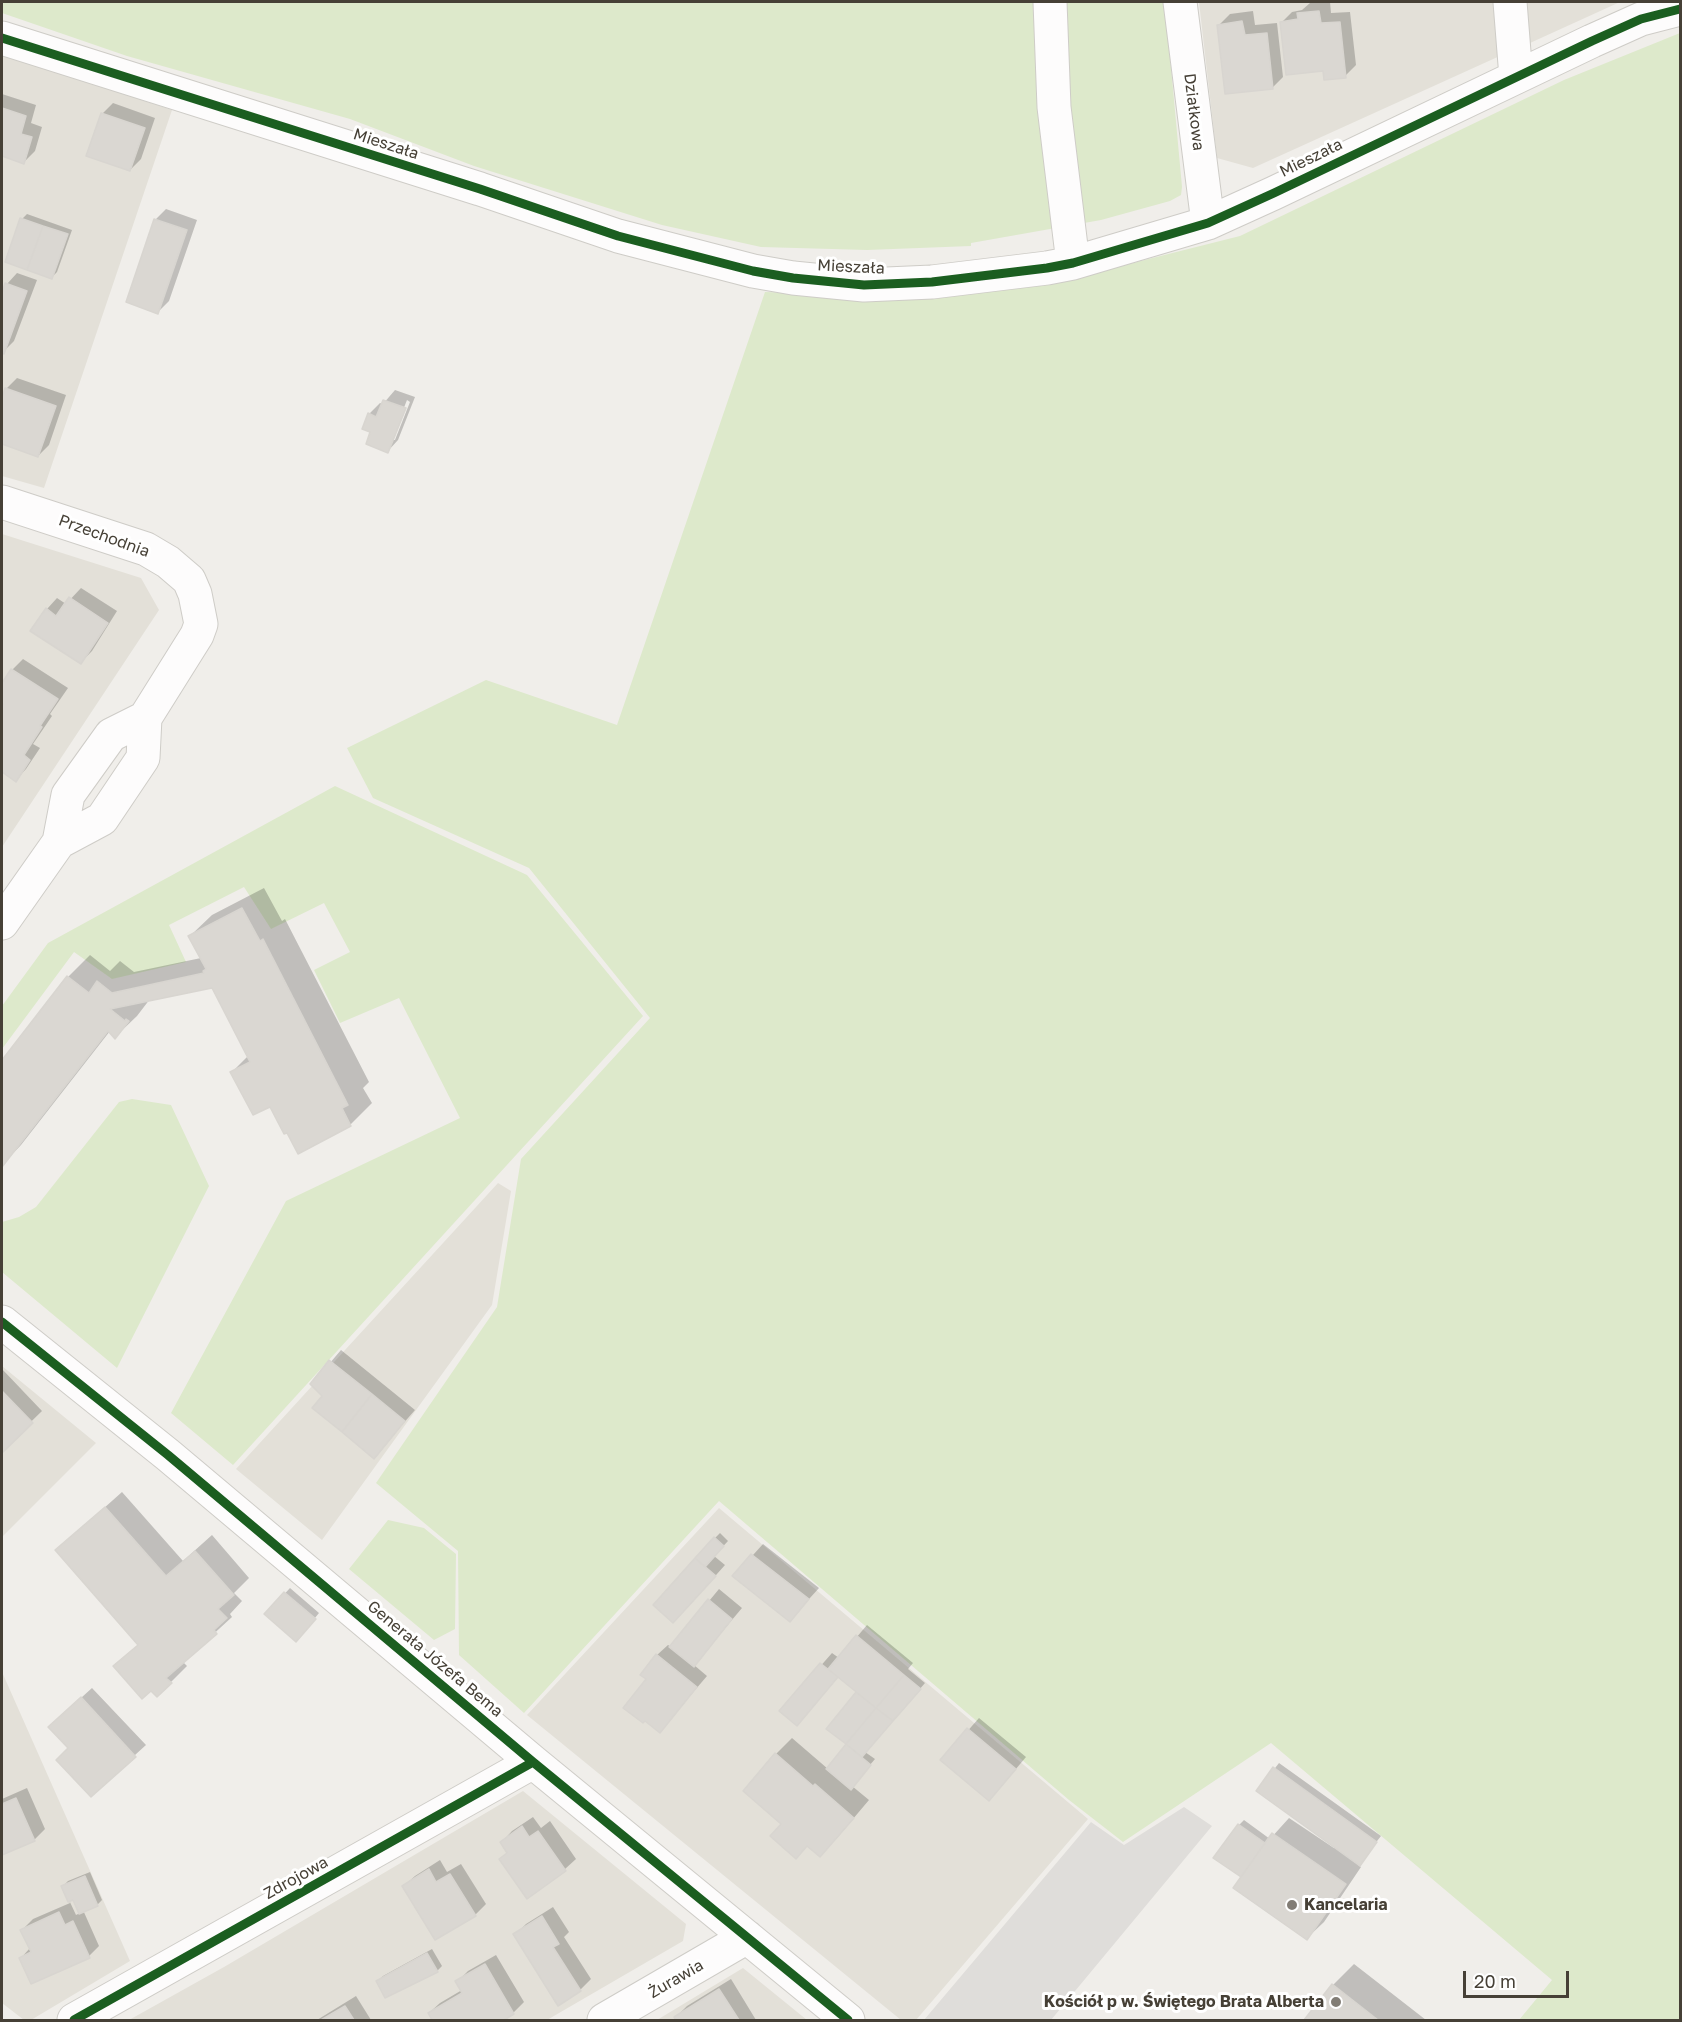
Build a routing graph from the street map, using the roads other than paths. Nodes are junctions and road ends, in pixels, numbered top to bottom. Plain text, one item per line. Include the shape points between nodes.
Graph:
1 (1050, 2) edge
2 (1180, 2) edge
3 (1510, 2) edge
4 (1680, 9) edge
5 (2, 38) edge
6 (1516, 77) junction
7 (1208, 223) junction
8 (1073, 262) junction
9 (2, 502) edge
10 (2, 923) edge
11 (2, 1322) edge
12 (533, 1762) junction
13 (747, 1937) junction
14 (74, 2020) edge
15 (604, 2020) edge
16 (848, 2020) edge

1 - 8 street via 1054,107
2 - 7 street, Działkowa
3 - 6 street
4 - 6 street, Mieszała via 1641,19
5 - 8 street, Mieszała via 618,236 753,272 864,285 932,282
6 - 7 street, Mieszała
7 - 8 street, Mieszała
9 - 10 street, Przechodnia via 146,549 168,562 189,580 201,624 145,718 111,735 68,795 59,842
11 - 12 street, Generała Józefa Bema via 177,1463
12 - 13 street, Generała Józefa Bema
12 - 14 street, Zdrojowa
13 - 15 street, Żurawia
13 - 16 street, Generała Józefa Bema

